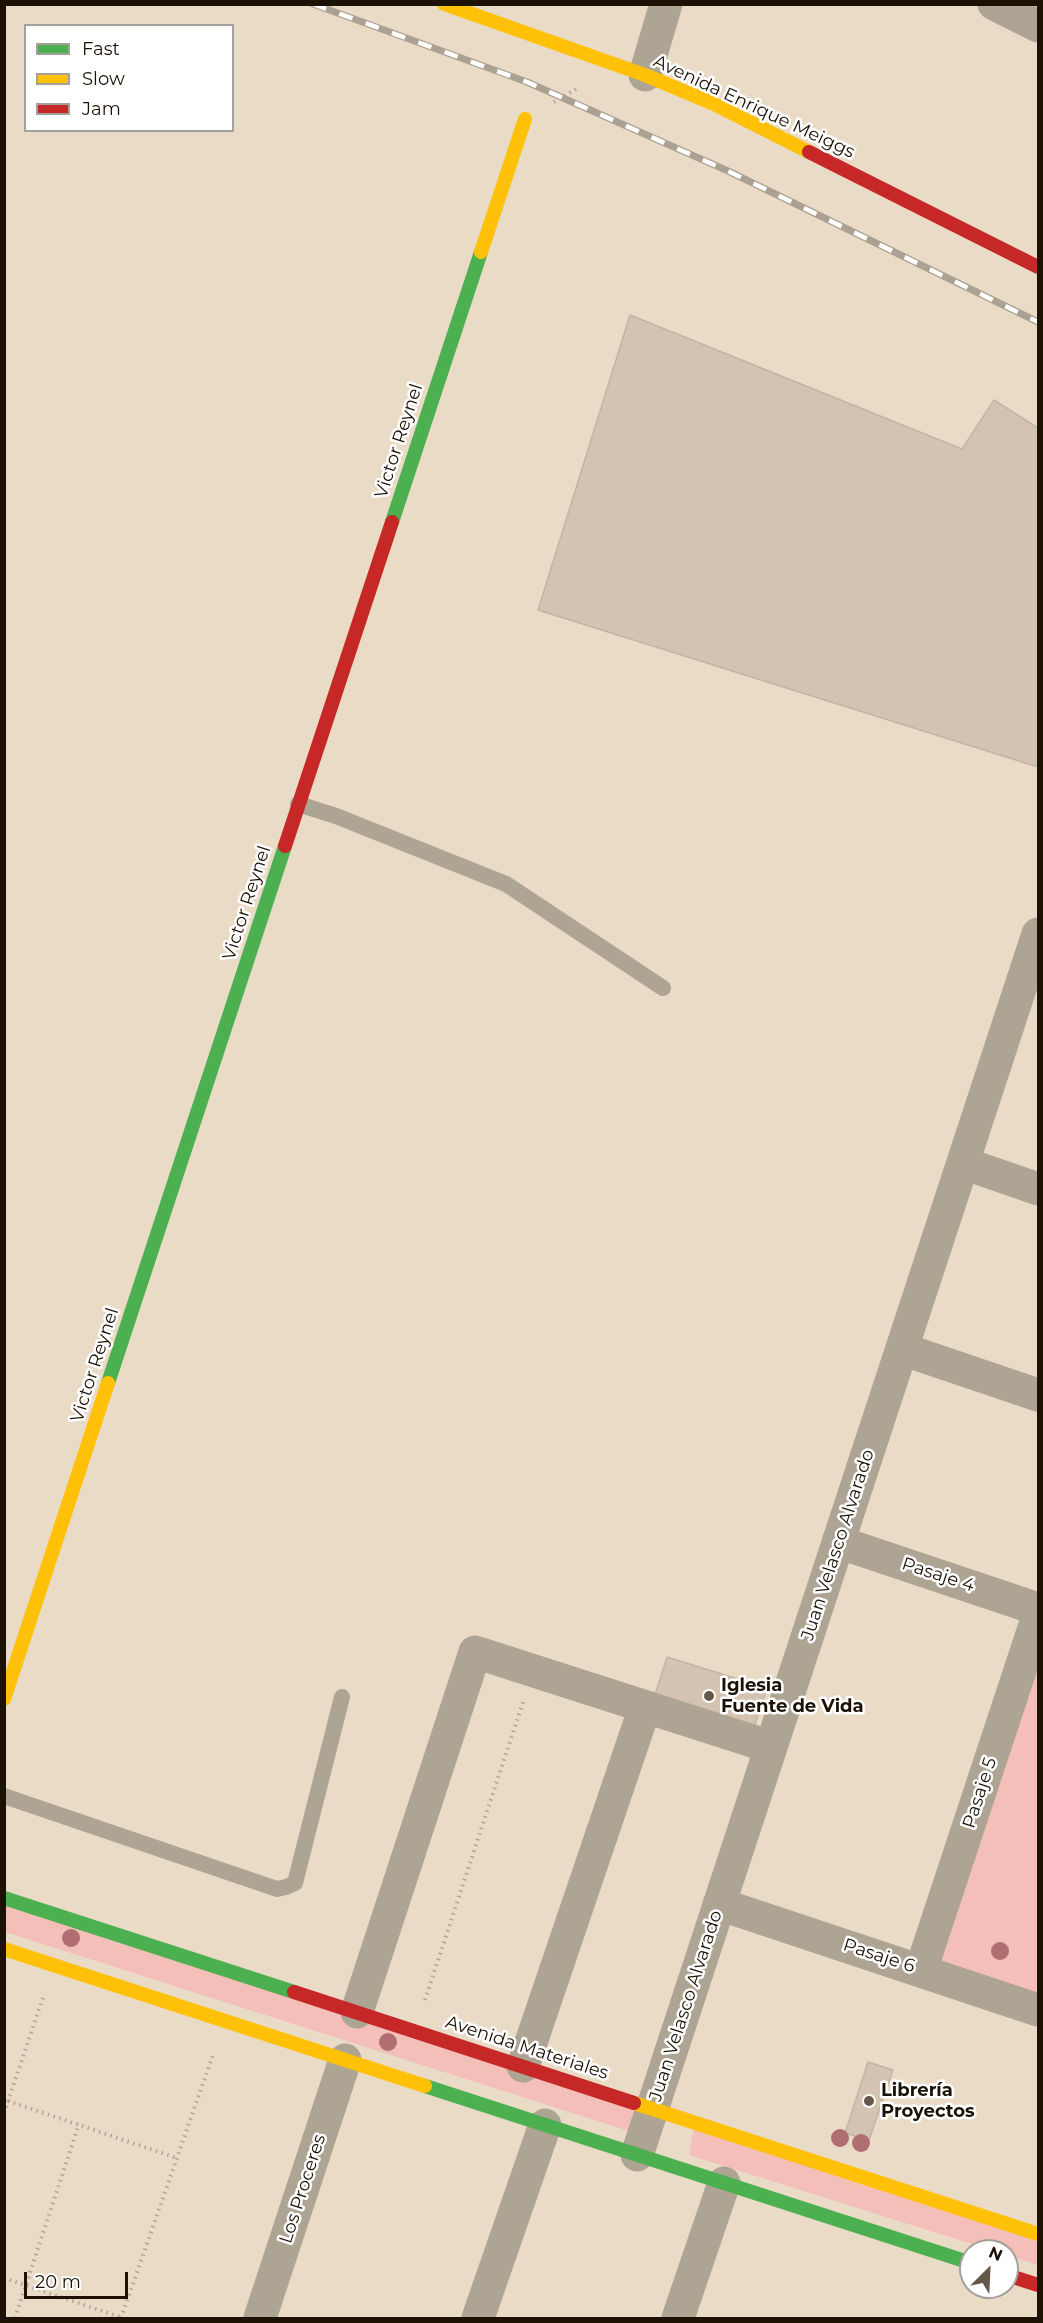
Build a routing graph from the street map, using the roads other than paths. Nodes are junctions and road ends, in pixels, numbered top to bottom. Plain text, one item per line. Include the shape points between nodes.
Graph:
1 (444, 4) edge
2 (666, 4) edge
3 (994, 4) edge
4 (1038, 26) edge
5 (632, 70) junction
6 (525, 118) road end
7 (1038, 267) edge
8 (298, 804) junction
9 (1038, 934) edge
10 (663, 987) dead end
11 (963, 1163) junction
12 (1038, 1189) edge
13 (902, 1349) junction
14 (1038, 1395) edge
15 (838, 1542) junction
16 (1038, 1609) edge
17 (1038, 1616) edge
18 (342, 1697) dead end
19 (4, 1699) edge
20 (645, 1707) junction
21 (771, 1747) junction
22 (4, 1796) edge
23 (4, 1898) edge
24 (720, 1904) junction
25 (4, 1950) edge
26 (921, 1970) junction
27 (1038, 2010) edge
28 (357, 2012) junction
29 (345, 2061) junction
30 (523, 2066) junction
31 (653, 2108) junction
32 (545, 2126) junction
33 (637, 2155) junction
34 (724, 2183) junction
35 (1038, 2234) edge
36 (959, 2260) edge
37 (1019, 2279) edge
38 (1038, 2285) edge
39 (260, 2319) edge
40 (478, 2319) edge
41 (678, 2319) edge

1 - 5 street, Avenida Enrique Meiggs
2 - 5 street
3 - 4 street
5 - 7 street, Avenida Enrique Meiggs via 714,104
6 - 8 street, Victor Reynel
8 - 10 lane via 506,884
8 - 19 street, Victor Reynel
9 - 11 street, Juan Velasco Alvarado
11 - 12 street
11 - 13 street, Juan Velasco Alvarado
13 - 14 street
13 - 15 street, Juan Velasco Alvarado
15 - 16 street, Pasaje 4
15 - 21 street, Juan Velasco Alvarado
17 - 26 street, Pasaje 5
18 - 22 lane via 295,1883 286,1887 277,1889
20 - 21 street
20 - 28 street via 475,1652
20 - 30 street
21 - 24 street, Juan Velasco Alvarado
23 - 28 street, Avenida Materiales
24 - 26 street, Pasaje 6
24 - 31 street, Juan Velasco Alvarado
25 - 29 street
26 - 27 street, Pasaje 6
28 - 30 street, Avenida Materiales
29 - 32 street
29 - 39 street, Los Proceres
30 - 31 street, Avenida Materiales
31 - 33 street, Juan Velasco Alvarado
31 - 35 street, Avenida Materiales
32 - 33 street
32 - 40 street
33 - 34 street
34 - 36 street
34 - 41 street
37 - 38 street

